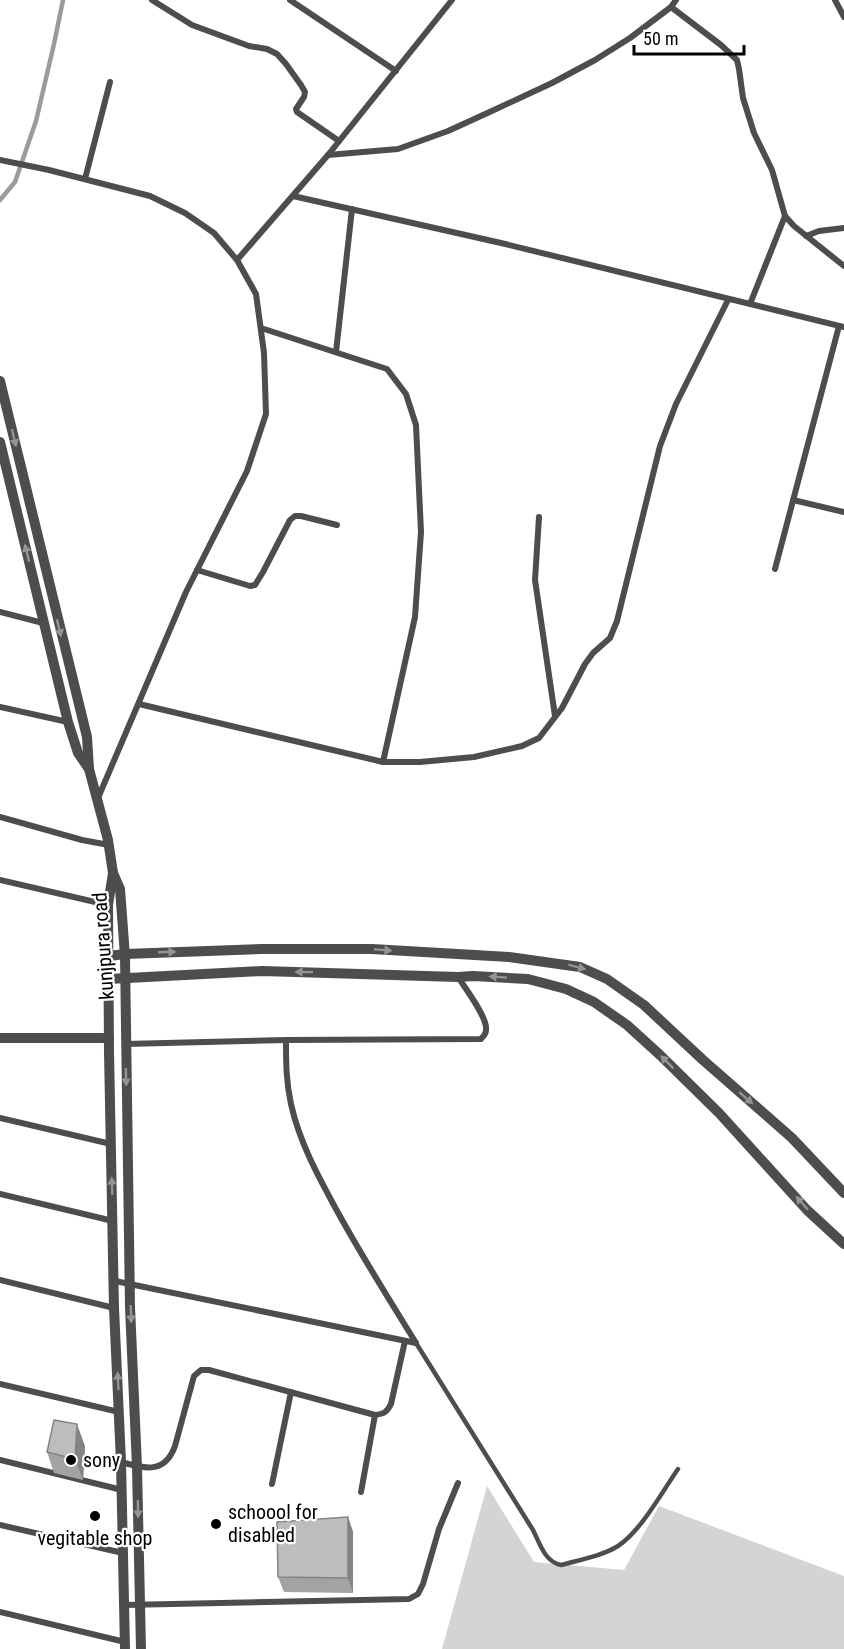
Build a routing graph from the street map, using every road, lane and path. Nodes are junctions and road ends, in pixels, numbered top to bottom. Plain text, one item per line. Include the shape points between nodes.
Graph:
1 (152, 0) edge
2 (290, 0) edge
3 (452, 0) edge
4 (676, 0) edge
5 (835, 0) edge
6 (671, 7) junction
7 (844, 17) edge
8 (396, 71) junction
9 (110, 82) dead end
10 (339, 141) junction
11 (328, 155) junction
12 (0, 160) edge
13 (85, 179) junction
14 (293, 196) junction
15 (352, 209) junction
16 (785, 216) junction
17 (844, 228) edge
18 (806, 236) junction
19 (237, 260) junction
20 (844, 266) edge
21 (728, 300) junction
22 (750, 304) junction
23 (842, 326) edge
24 (261, 328) junction
25 (336, 352) junction
26 (0, 381) edge
27 (0, 442) edge
28 (794, 500) junction
29 (844, 512) edge
30 (539, 517) dead end
31 (337, 525) dead end
32 (775, 568) dead end
33 (197, 570) junction
34 (0, 612) edge
35 (43, 623) junction
36 (139, 704) junction
37 (0, 707) edge
38 (555, 716) junction
39 (68, 722) junction
40 (383, 762) junction
41 (89, 769) junction
42 (98, 798) junction
43 (0, 817) edge
44 (109, 845) junction
45 (113, 873) junction
46 (0, 880) edge
47 (108, 905) junction
48 (125, 954) junction
49 (109, 956) junction
50 (458, 977) junction
51 (125, 978) junction
52 (109, 979) junction
53 (0, 1038) edge
54 (109, 1038) junction
55 (286, 1040) junction
56 (125, 1044) junction
57 (0, 1118) edge
58 (111, 1144) junction
59 (844, 1193) edge
60 (0, 1194) edge
61 (113, 1222) junction
62 (844, 1244) edge
63 (0, 1280) edge
64 (115, 1281) junction
65 (131, 1284) junction
66 (114, 1308) junction
67 (405, 1341) junction
68 (416, 1343) junction
69 (0, 1384) edge
70 (291, 1392) junction
71 (119, 1412) junction
72 (375, 1415) junction
73 (0, 1460) edge
74 (121, 1462) junction
75 (137, 1467) junction
76 (678, 1468) dead end
77 (458, 1483) dead end
78 (272, 1484) dead end
79 (122, 1490) junction
80 (361, 1492) dead end
81 (0, 1525) edge
82 (123, 1553) junction
83 (124, 1605) junction
84 (141, 1605) junction
85 (0, 1612) edge
86 (125, 1646) edge
87 (141, 1649) edge

1 - 10 street via 192,25 277,54 305,92 297,112
2 - 8 street
3 - 8 street
4 - 6 street
5 - 7 street
6 - 11 street via 594,60 448,130 398,149
6 - 16 street via 737,60 743,98 772,170
8 - 10 street
9 - 13 street
10 - 11 street
11 - 14 street
12 - 13 street
13 - 19 street via 150,196 185,213 214,233
14 - 15 street
14 - 19 street
15 - 21 street
15 - 25 street
16 - 18 street
16 - 22 street
17 - 18 street
18 - 20 street
19 - 24 street via 256,294
21 - 22 street
21 - 38 street via 660,446 613,633 585,664
22 - 23 street
23 - 28 street
24 - 25 street
24 - 33 street via 266,414 247,471
25 - 40 street via 387,369 406,394 416,425 422,532 415,617
26 -> 41 street via 87,737
35 -> 27 street
28 - 29 street
28 - 32 street
30 - 38 street via 535,580
31 - 33 street via 295,516 255,585
33 - 36 street
34 - 35 street
35 - 39 street
36 - 40 street
36 - 42 street
37 - 39 street
38 - 40 street via 539,738 522,746 474,757
39 - 41 street via 78,753
41 - 42 street
42 - 44 street
43 - 44 street
44 - 45 street
45 - 47 street, kunjpura road
45 - 48 street, kunjpura road via 120,889
46 - 47 street
47 - 49 street, kunjpura road
48 - 49 street
48 - 51 street, kunjpura road
48 -> 59 street via 261,948 372,949 509,957 580,967 607,979 644,1005 792,1138
49 - 52 street, kunjpura road
50 -> 51 street via 262,971
50 - 55 street via 487,1028 481,1039
62 -> 50 street via 660,1055 594,1002 566,989 528,980
51 - 52 street
51 - 56 street, kunjpura road
52 - 54 street, kunjpura road
53 - 54 street
54 - 58 street, kunjpura road
55 - 56 street
55 - 68 street via 291,1105 320,1181
56 -> 65 street, kunjpura road
57 - 58 street
61 -> 58 street, kunjpura road
60 - 61 street
61 - 64 street, kunjpura road
63 - 66 street
64 - 65 street
64 - 66 street, kunjpura road
65 - 67 street
65 -> 75 street, kunjpura road
71 -> 66 street, kunjpura road
67 - 68 street
67 - 72 street via 391,1404 384,1414
68 - 76 lane via 554,1564 561,1566 617,1547 640,1524
69 - 71 street
70 - 72 street
70 - 75 street via 201,1370 191,1383 172,1456 158,1467
70 - 78 street
71 - 74 street, kunjpura road
72 - 80 street
73 - 79 street
74 - 75 street
74 - 79 street, kunjpura road
75 -> 84 street, kunjpura road
77 - 84 street via 423,1584 409,1599
79 - 82 street, kunjpura road
81 - 82 street
82 - 83 street, kunjpura road
83 - 84 street
83 - 86 street, kunjpura road
84 - 87 street, kunjpura road
85 - 86 street

